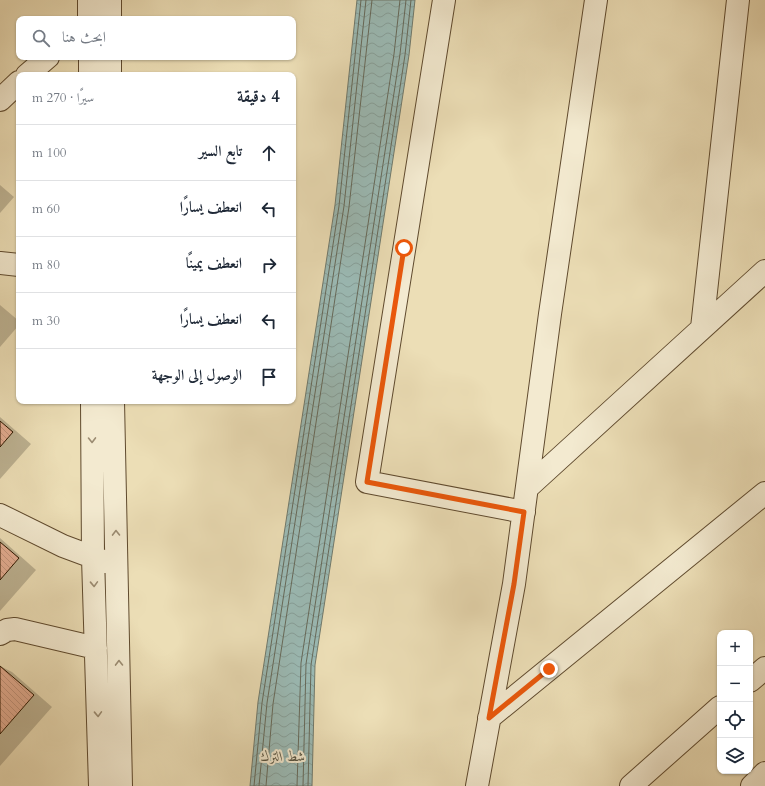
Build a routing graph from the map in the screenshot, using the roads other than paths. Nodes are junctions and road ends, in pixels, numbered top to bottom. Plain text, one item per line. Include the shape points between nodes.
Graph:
1 (89, 0) edge
2 (110, 0) edge
3 (444, 0) edge
4 (596, 0) edge
5 (738, 0) edge
6 (89, 16) edge
7 (110, 16) edge
8 (44, 60) edge
9 (90, 60) edge
10 (110, 60) edge
11 (30, 72) edge
12 (90, 72) edge
13 (110, 72) edge
14 (16, 85) edge
15 (0, 100) edge
16 (0, 263) edge
17 (16, 265) edge
18 (765, 271) edge
19 (702, 328) junction
20 (92, 404) edge
21 (113, 404) edge
22 (527, 488) junction
23 (765, 493) edge
24 (524, 512) junction
25 (0, 515) edge
26 (93, 558) junction
27 (117, 566) junction
28 (0, 634) edge
29 (96, 648) junction
30 (765, 668) edge
31 (753, 678) edge
32 (717, 710) edge
33 (489, 718) junction
34 (765, 773) edge
35 (100, 786) edge
36 (121, 786) edge
37 (477, 786) edge
38 (631, 786) edge
39 (752, 786) edge

1 - 6 street
2 - 7 street
3 - 24 street via 367,482
4 - 22 street
5 - 19 street
8 - 11 street
9 - 12 street
10 - 13 street
14 - 15 street
16 - 17 street
18 - 19 street
19 - 22 street
20 -> 26 street
27 -> 21 street
22 - 24 street
23 - 33 street
24 - 33 street via 514,584
25 - 26 street
26 - 27 street
26 -> 29 street
36 -> 27 street
28 - 29 street via 7,630 15,630
29 -> 35 street
30 - 31 street
32 - 38 street
33 - 37 street
34 - 39 street

